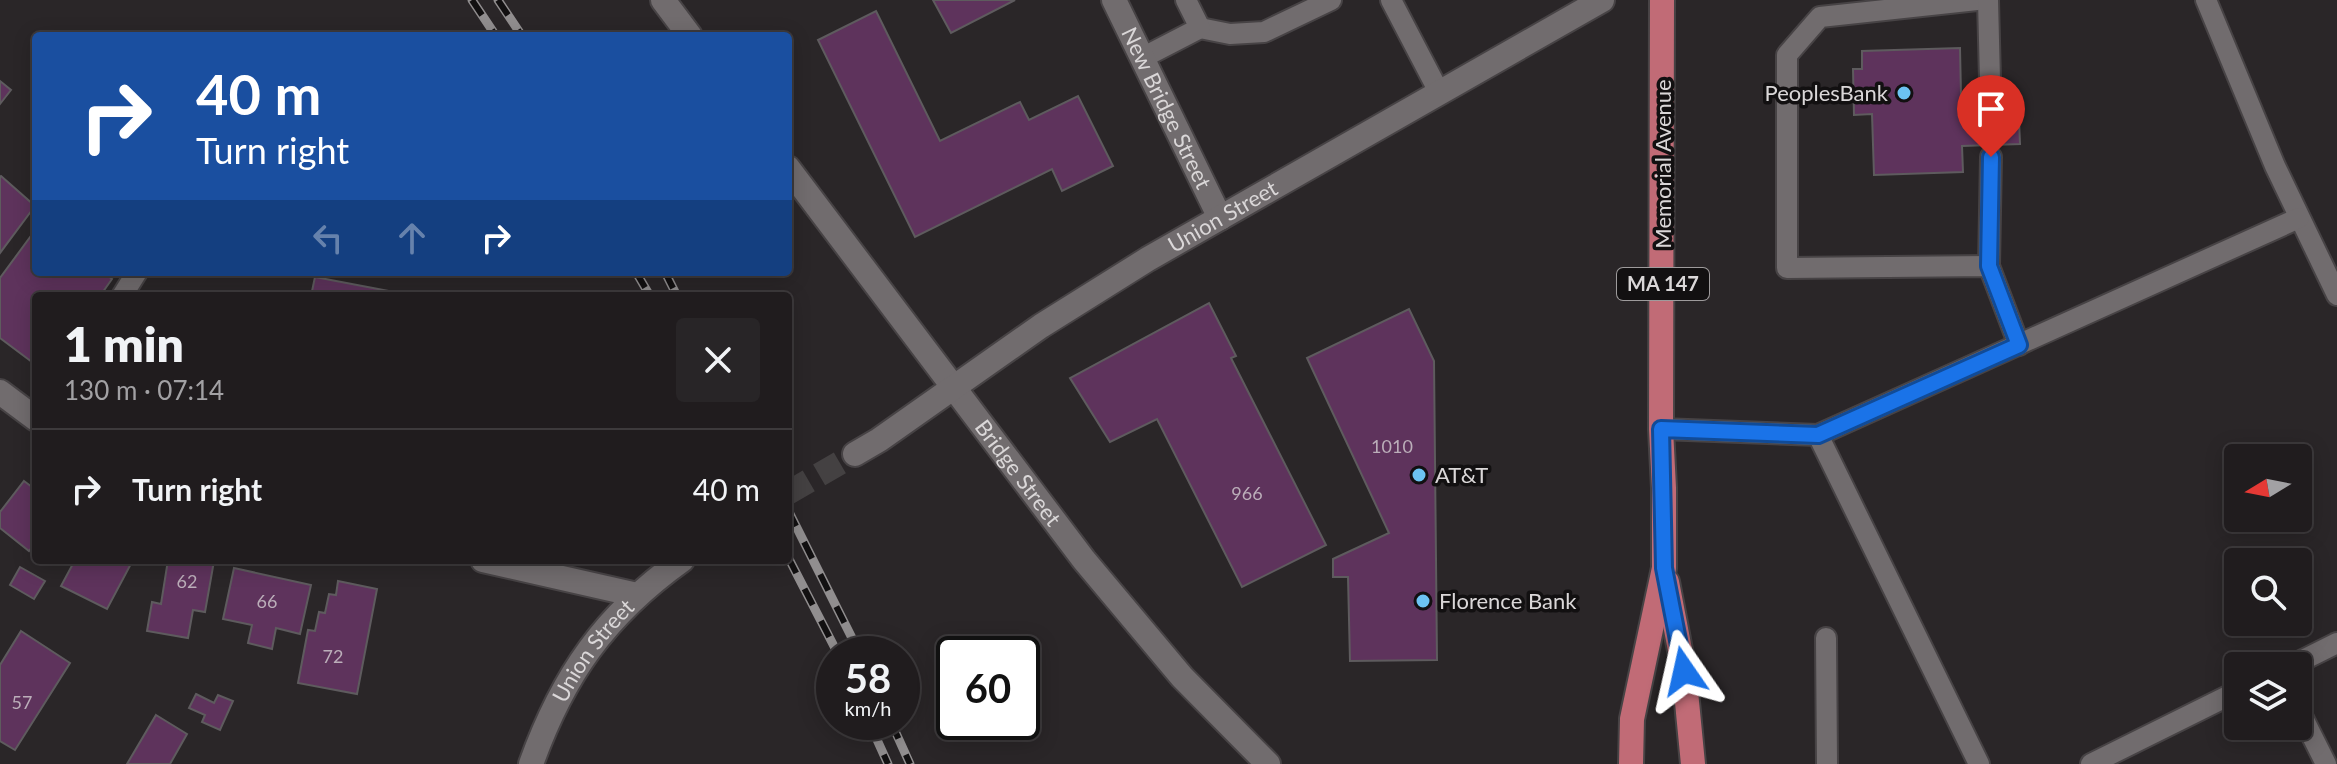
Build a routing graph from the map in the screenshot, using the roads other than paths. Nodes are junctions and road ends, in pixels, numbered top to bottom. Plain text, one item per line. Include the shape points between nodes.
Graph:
1 (663, 0) edge
2 (1114, 0) edge
3 (1186, 0) edge
4 (1331, 0) edge
5 (1391, 0) edge
6 (1602, 0) edge
7 (1662, 0) edge
8 (1977, 0) edge
9 (1988, 0) edge
10 (2206, 0) edge
11 (1924, 2) edge
12 (1200, 28) junction
13 (687, 32) edge
14 (1142, 58) junction
15 (1990, 80) dead end
16 (1439, 92) junction
17 (1991, 157) dead end
18 (792, 173) edge
19 (1220, 218) junction
20 (2299, 218) junction
21 (1989, 266) junction
22 (2337, 295) edge
23 (2019, 345) junction
24 (953, 388) junction
25 (0, 392) edge
26 (32, 416) edge
27 (1661, 429) junction
28 (1818, 435) junction
29 (855, 454) tunnel mouth
30 (501, 564) edge
31 (677, 564) edge
32 (1664, 568) junction
33 (637, 595) junction
34 (1826, 638) dead end
35 (2337, 643) edge
36 (2312, 656) edge
37 (2224, 698) edge
38 (2312, 736) edge
39 (531, 764) edge
40 (1268, 764) edge
41 (1631, 764) edge
42 (1693, 764) edge
43 (1827, 764) edge
44 (1979, 764) edge
45 (2091, 764) edge
46 (2326, 764) edge

1 - 13 street
2 - 14 street, New Bridge Street
3 - 12 lane
4 - 12 lane via 1264,32 1230,34
5 - 16 lane
6 - 16 street, Union Street
7 - 27 main road, Memorial Avenue / MA 147
8 - 11 lane
9 - 15 lane
10 - 20 lane
11 - 21 lane via 1820,17 1787,55 1787,268
12 - 14 lane
14 - 19 street, New Bridge Street
16 - 19 street, Union Street
17 - 21 lane
18 - 24 street, Bridge Street
19 - 24 street, Union Street via 1041,326
20 - 22 lane
20 - 23 lane
21 - 23 lane
23 - 28 lane
24 - 29 street, Union Street
24 - 40 street, Bridge Street via 1132,619
25 - 26 street
27 - 28 lane
27 - 32 main road, Memorial Avenue / MA 147
28 - 44 lane
30 - 33 street
31 - 33 street, Union Street
32 - 41 main road, Memorial Avenue / MA 147 via 1632,719
32 - 42 main road, Memorial Avenue / MA 147 via 1684,671
33 - 39 street, Union Street via 585,654
34 - 43 lane
35 - 36 lane
37 - 45 lane
38 - 46 lane

